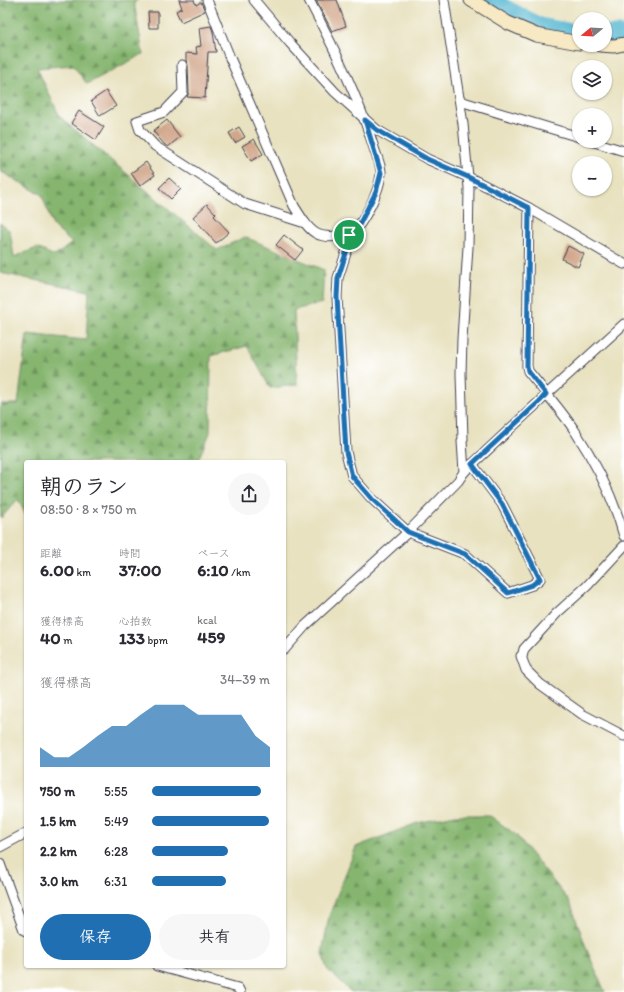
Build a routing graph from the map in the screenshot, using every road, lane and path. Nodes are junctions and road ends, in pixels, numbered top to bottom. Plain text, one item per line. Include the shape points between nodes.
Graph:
1 (207, 0) edge
2 (254, 0) edge
3 (309, 0) edge
4 (444, 0) edge
5 (472, 0) edge
6 (572, 42) edge
7 (624, 44) edge
8 (612, 46) edge
9 (182, 65) dead end
10 (460, 101) junction
11 (365, 120) junction
12 (572, 135) edge
13 (612, 147) edge
14 (624, 151) edge
15 (468, 177) junction
16 (529, 208) junction
17 (305, 223) junction
18 (349, 235) junction
19 (624, 264) edge
20 (624, 324) edge
21 (546, 394) junction
22 (472, 464) junction
23 (464, 472) junction
24 (408, 532) junction
25 (624, 536) edge
26 (624, 546) edge
27 (286, 648) edge
28 (624, 736) edge
29 (24, 834) edge
30 (0, 847) edge
31 (0, 864) edge
32 (24, 930) edge
33 (164, 968) edge
34 (240, 992) edge

1 - 17 street via 294,206
2 - 11 street via 335,92
3 - 11 street via 336,52
4 - 10 street
5 - 6 main road via 508,23 536,35
7 - 8 main road
9 - 17 street via 183,92 164,112 137,121 140,130 156,146 245,204
10 - 12 street
10 - 15 street
11 - 15 street via 377,130 427,159
11 - 18 street via 381,173 376,192 358,227
13 - 14 street
15 - 16 street
15 - 23 street via 468,247 461,374
16 - 19 street
16 - 21 street via 527,366
17 - 18 street via 316,235 334,238
18 - 24 street via 338,278 337,297 346,452 352,476 372,499
20 - 21 street
21 - 22 street
21 - 25 street via 575,431 607,488
22 - 23 street
22 - 24 street via 502,504 540,579 532,585 508,593 465,554
23 - 24 street
24 - 27 street via 305,626
26 - 28 street via 587,586 557,613 524,649 521,656 526,670 540,684 582,714
29 - 30 street
31 - 32 street
33 - 34 street via 238,988

